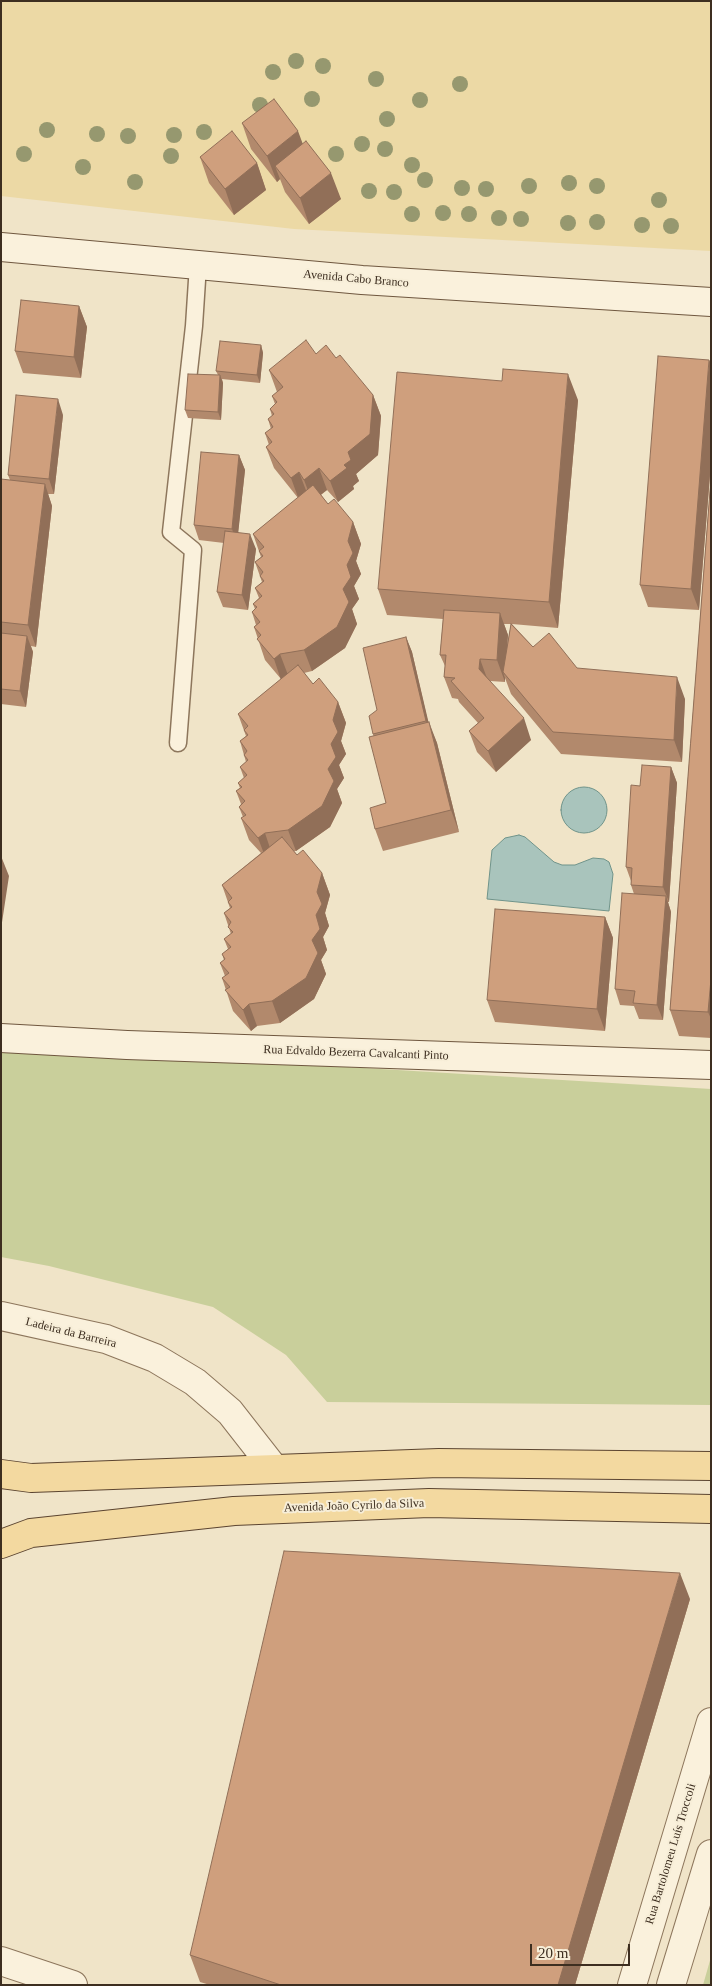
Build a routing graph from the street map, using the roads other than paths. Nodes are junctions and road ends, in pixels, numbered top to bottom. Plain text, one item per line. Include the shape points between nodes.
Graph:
1 (1, 247) edge
2 (198, 265) junction
3 (711, 302) edge
4 (178, 743) dead end
5 (1, 1038) edge
6 (711, 1065) edge
7 (1, 1316) edge
8 (711, 1466) edge
9 (273, 1468) junction
10 (1, 1474) edge
11 (711, 1509) edge
12 (1, 1544) edge
13 (711, 1722) edge
14 (711, 1854) edge
15 (1, 1962) edge
16 (73, 1985) edge
17 (632, 1985) edge
18 (671, 1985) edge

1 - 2 main road, Avenida Cabo Branco
2 - 3 main road, Avenida Cabo Branco via 362,280
2 - 4 lane via 171,532 193,550
5 - 6 main road, Rua Edvaldo Bezerra Cavalcanti Pinto via 127,1046
7 - 9 main road, Ladeira da Barreira via 106,1339 155,1358 195,1382 230,1412
8 - 9 main road via 439,1463
9 - 10 main road via 31,1478
11 - 12 main road, Avenida João Cyrilo da Silva via 429,1503 234,1511 31,1533
13 - 17 main road, Rua Bartolomeu Luís Troccoli
14 - 18 main road
15 - 16 main road

